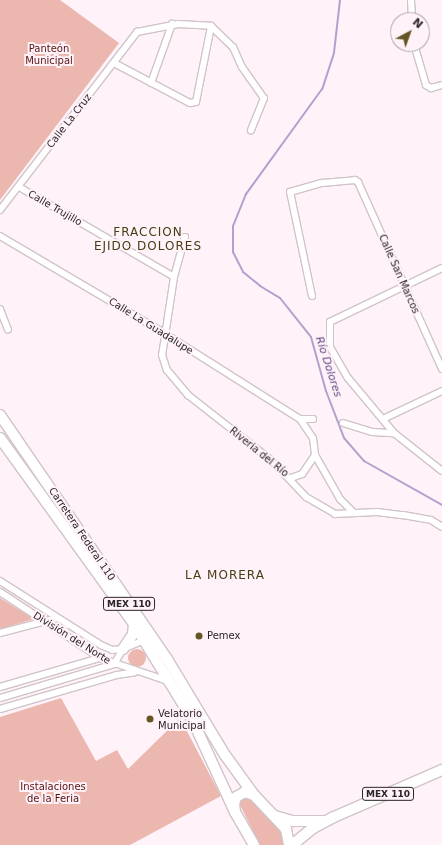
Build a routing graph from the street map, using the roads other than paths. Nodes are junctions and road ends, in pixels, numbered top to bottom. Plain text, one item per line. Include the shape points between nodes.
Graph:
1 (411, 0) edge
2 (412, 12) edge
3 (172, 24) junction
4 (211, 26) junction
5 (416, 52) edge
6 (114, 63) junction
7 (152, 83) junction
8 (442, 85) edge
9 (251, 130) dead end
10 (19, 187) junction
11 (0, 210) edge
12 (0, 236) edge
13 (185, 237) dead end
14 (442, 268) edge
15 (174, 277) junction
16 (404, 284) junction
17 (312, 296) dead end
18 (0, 309) edge
19 (8, 330) dead end
20 (164, 334) junction
21 (442, 369) edge
22 (442, 391) edge
23 (0, 415) edge
24 (300, 419) junction
25 (313, 419) dead end
26 (383, 419) junction
27 (343, 423) dead end
28 (394, 433) junction
29 (0, 438) edge
30 (315, 455) junction
31 (442, 471) edge
32 (291, 478) junction
33 (354, 513) junction
34 (442, 527) edge
35 (0, 581) edge
36 (0, 592) edge
37 (57, 618) junction
38 (47, 622) junction
39 (134, 624) junction
40 (0, 633) edge
41 (144, 640) junction
42 (123, 649) junction
43 (100, 658) junction
44 (114, 664) junction
45 (138, 672) junction
46 (170, 682) junction
47 (0, 687) edge
48 (0, 698) edge
49 (0, 709) edge
50 (202, 714) junction
51 (442, 772) edge
52 (254, 795) junction
53 (235, 812) junction
54 (273, 816) junction
55 (334, 817) junction
56 (254, 845) edge
57 (290, 845) edge

1 - 2 street
3 - 4 street
3 - 6 street, Calle La Cruz via 137,32
3 - 7 street
4 - 7 street via 196,102 190,103
4 - 9 street via 233,47 242,66 264,98
5 - 8 street via 426,85 430,88
6 - 7 street
6 - 10 street, Calle La Cruz
10 - 11 street, Calle La Cruz
10 - 15 street, Calle Trujillo
12 - 20 street, Calle La Guadalupe
13 - 15 street, Riveria del Río
14 - 16 street
15 - 20 street, Riveria del Río
16 - 17 street, Calle San Marcos via 358,182 355,180 322,183 290,192
16 - 21 street, Calle San Marcos
16 - 26 street via 330,322 330,347 348,378
18 - 19 street
20 - 24 street, Calle La Guadalupe
20 - 32 street, Riveria del Río via 162,354 167,370 188,395
22 - 26 street
23 - 50 main road, Carretera Federal 110 / MEX 110
24 - 25 street
24 - 30 street via 313,438
26 - 28 street
27 - 28 street via 372,432
28 - 31 street
29 - 39 main road, Carretera Federal 110 / MEX 110
30 - 32 street via 302,474
30 - 33 street via 340,499
32 - 33 street, Riveria del Río via 306,497 335,514
33 - 34 street, Riveria del Río via 403,515 431,520
35 - 37 street, División del Norte
36 - 38 street, División del Norte
37 - 38 street
37 - 42 street, División del Norte via 101,646 112,650
38 - 40 street
38 - 43 street, División del Norte
39 - 41 main road, Carretera Federal 110 / MEX 110
39 - 42 main road via 133,634
41 - 42 street, División del Norte
41 - 46 main road, Carretera Federal 110 / MEX 110
41 - 50 main road via 153,644 192,705
42 - 44 street
43 - 44 street, División del Norte
43 - 47 street
44 - 45 street, División del Norte
44 - 48 street
45 - 46 street, División del Norte
45 - 49 street via 117,675
46 - 53 main road, Carretera Federal 110 / MEX 110 via 192,719
50 - 52 main road, Carretera Federal 110 / MEX 110 via 225,755
51 - 55 main road, MEX 110
52 - 53 main road via 245,792 236,797
52 - 54 main road, MEX 110
53 - 56 main road, MEX 110
54 - 55 main road, MEX 110 via 312,822
54 - 57 main road, MEX 110 via 286,829
55 - 57 main road, MEX 110

